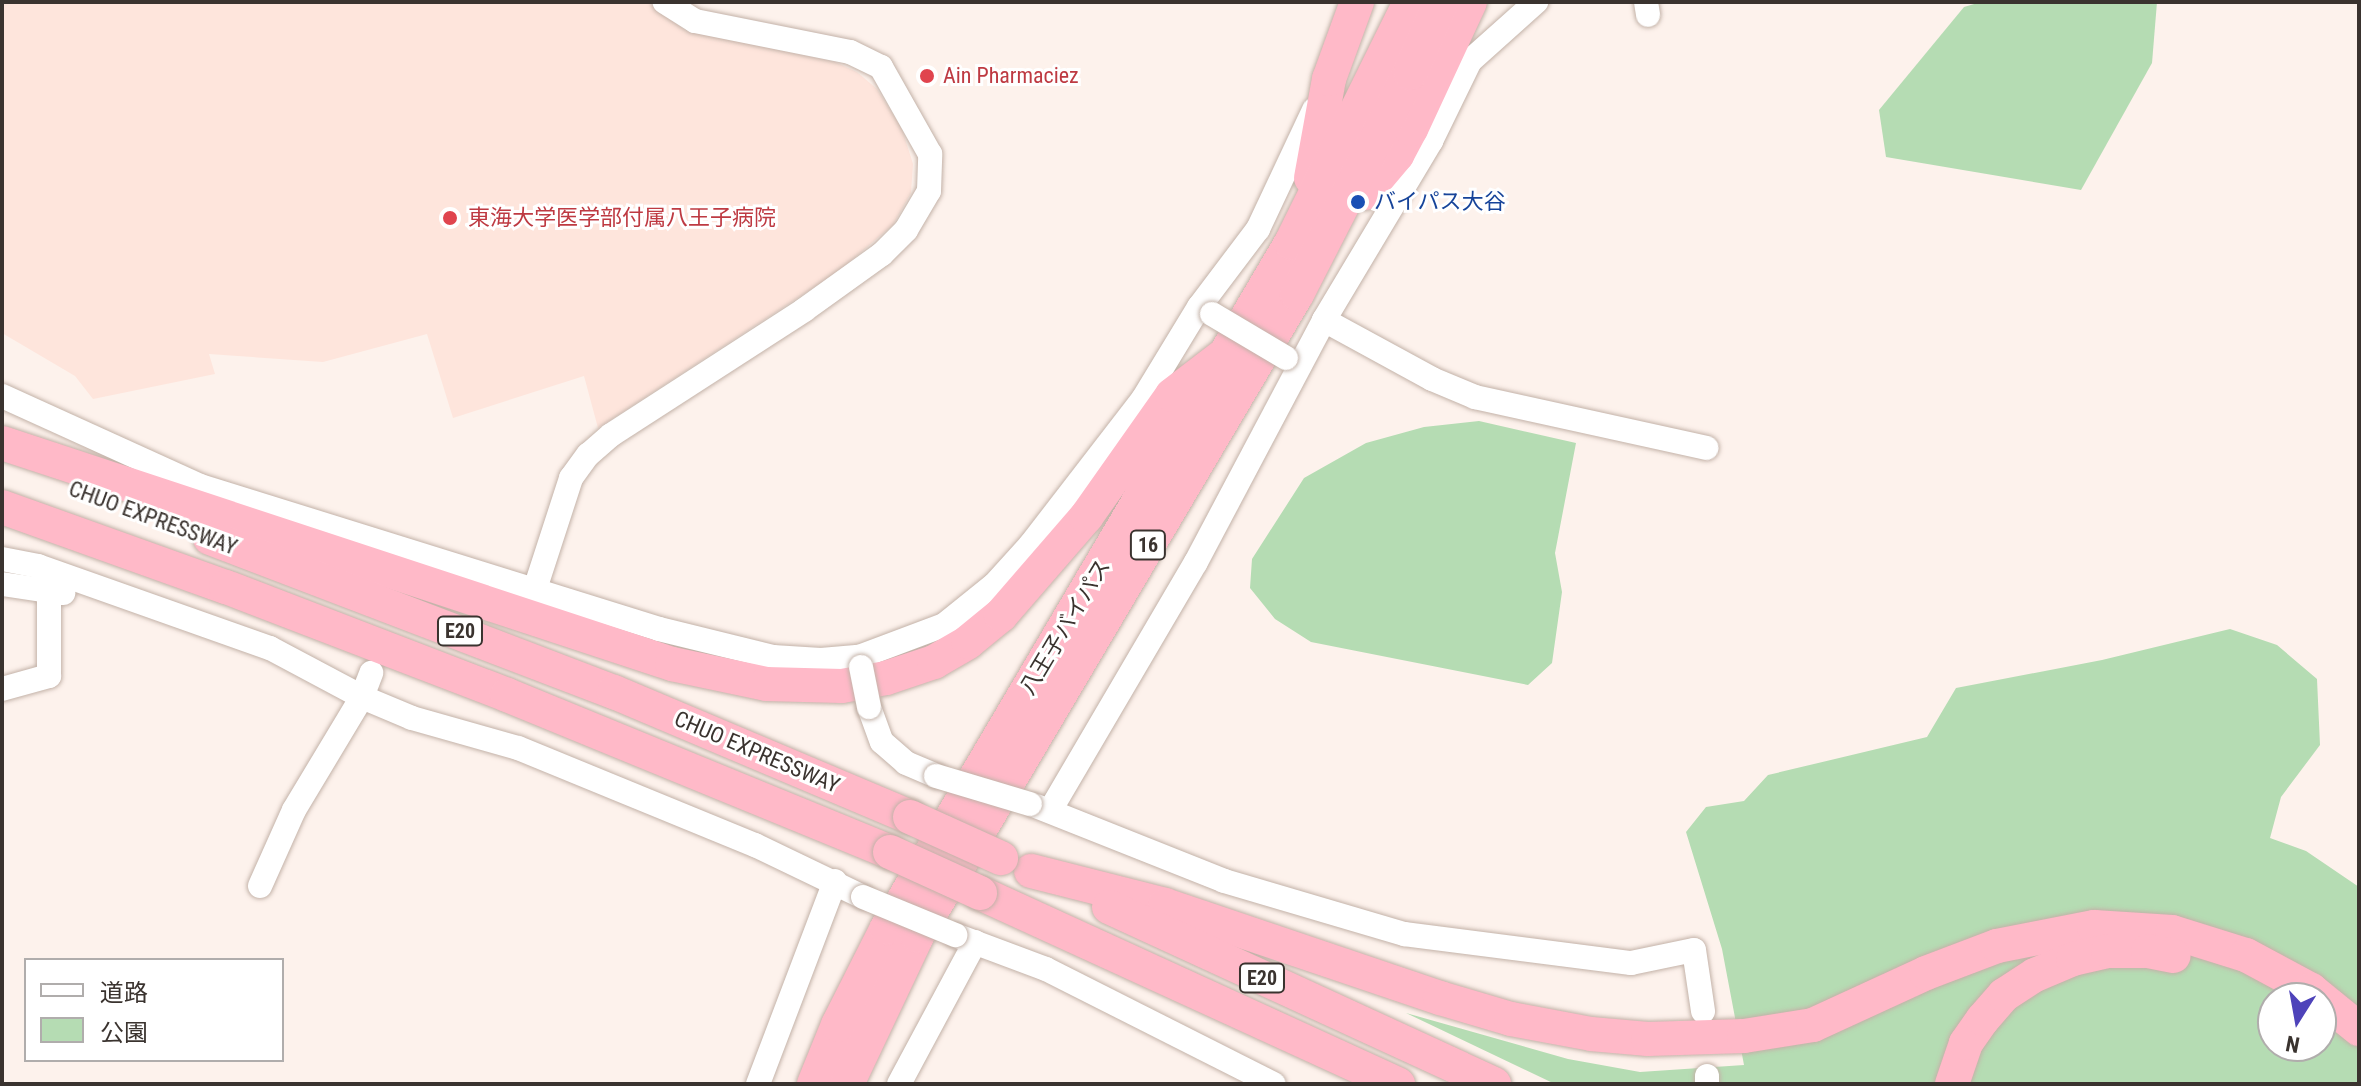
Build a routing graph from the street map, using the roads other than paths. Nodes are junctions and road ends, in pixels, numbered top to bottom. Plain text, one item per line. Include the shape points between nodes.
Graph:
1 (665, 2) edge
2 (1357, 2) edge
3 (1389, 2) edge
4 (1410, 2) edge
5 (1441, 2) edge
6 (1470, 2) edge
7 (1536, 2) edge
8 (1329, 79) junction
9 (1421, 135) junction
10 (1330, 235) junction
11 (1291, 243) junction
12 (1206, 310) junction
13 (1324, 320) junction
14 (1227, 353) junction
15 (1292, 363) junction
16 (2, 396) edge
17 (2, 443) edge
18 (1706, 448) dead end
19 (2, 465) edge
20 (2, 507) edge
21 (2, 559) edge
22 (2, 584) edge
23 (535, 589) junction
24 (49, 591) junction
25 (134, 600) junction
26 (860, 662) junction
27 (371, 673) dead end
28 (2, 689) edge
29 (362, 697) junction
30 (1040, 807) junction
31 (1016, 865) junction
32 (835, 881) junction
33 (260, 886) dead end
34 (965, 939) junction
35 (2257, 984) edge
36 (1703, 1011) dead end
37 (2359, 1029) edge
38 (2337, 1036) edge
39 (2359, 1056) edge
40 (1234, 1074) edge
41 (758, 1084) edge
42 (814, 1084) edge
43 (847, 1084) edge
44 (899, 1084) edge
45 (1274, 1084) edge
46 (1398, 1084) edge
47 (1494, 1084) edge
48 (1952, 1084) edge

1 - 23 street via 695,21 850,52 881,67 930,154 929,191 906,230 882,254 588,455 571,478
2 - 8 highway
3 - 8 highway via 1359,49
4 - 11 highway, 八王子バイパス / 16
5 - 10 highway, 八王子バイパス / 16
6 - 9 highway, 16
7 - 9 street via 1470,61
8 - 11 highway via 1317,159
8 - 12 street via 1270,209
9 - 10 highway, 16 via 1397,155
9 - 13 street
10 - 43 highway, 八王子バイパス / 16 via 917,936
11 - 14 highway, 八王子バイパス / 16
12 - 15 street, bridge
12 - 26 street via 1143,399 994,585 944,625
13 - 15 street
13 - 18 street via 1475,397
14 - 17 highway via 1172,395 1086,517 1001,615 934,662 842,686 766,684 672,664
14 - 42 highway, 八王子バイパス / 16 via 887,928
15 - 30 street via 1196,562
16 - 23 street via 200,486
19 - 31 highway, CHUO EXPRESSWAY / E20, bridge via 347,588 614,692
20 - 46 highway, CHUO EXPRESSWAY / E20, bridge via 507,695 890,852
21 - 25 street
22 - 24 street
23 - 26 street via 759,654
24 - 25 street
24 - 28 street via 49,676
25 - 29 street via 270,648
26 - 30 street, bridge via 882,742 906,763
27 - 29 street
29 - 32 street via 412,718 518,748
29 - 33 street via 294,810
30 - 36 street via 1224,881 1404,934 1631,963 1694,950
31 - 37 highway via 1165,905 1511,1019 1591,1034 1648,1039 1744,1036 1813,1025 1997,946 2094,927 2172,932 2246,955 2311,990
31 - 47 highway, CHUO EXPRESSWAY / E20
32 - 34 street, bridge
32 - 41 street
34 - 40 street via 1046,969
34 - 44 street
35 - 48 highway via 2228,970 2148,951 2108,951 2073,959 2004,995 1966,1043
38 - 39 highway
40 - 45 street

